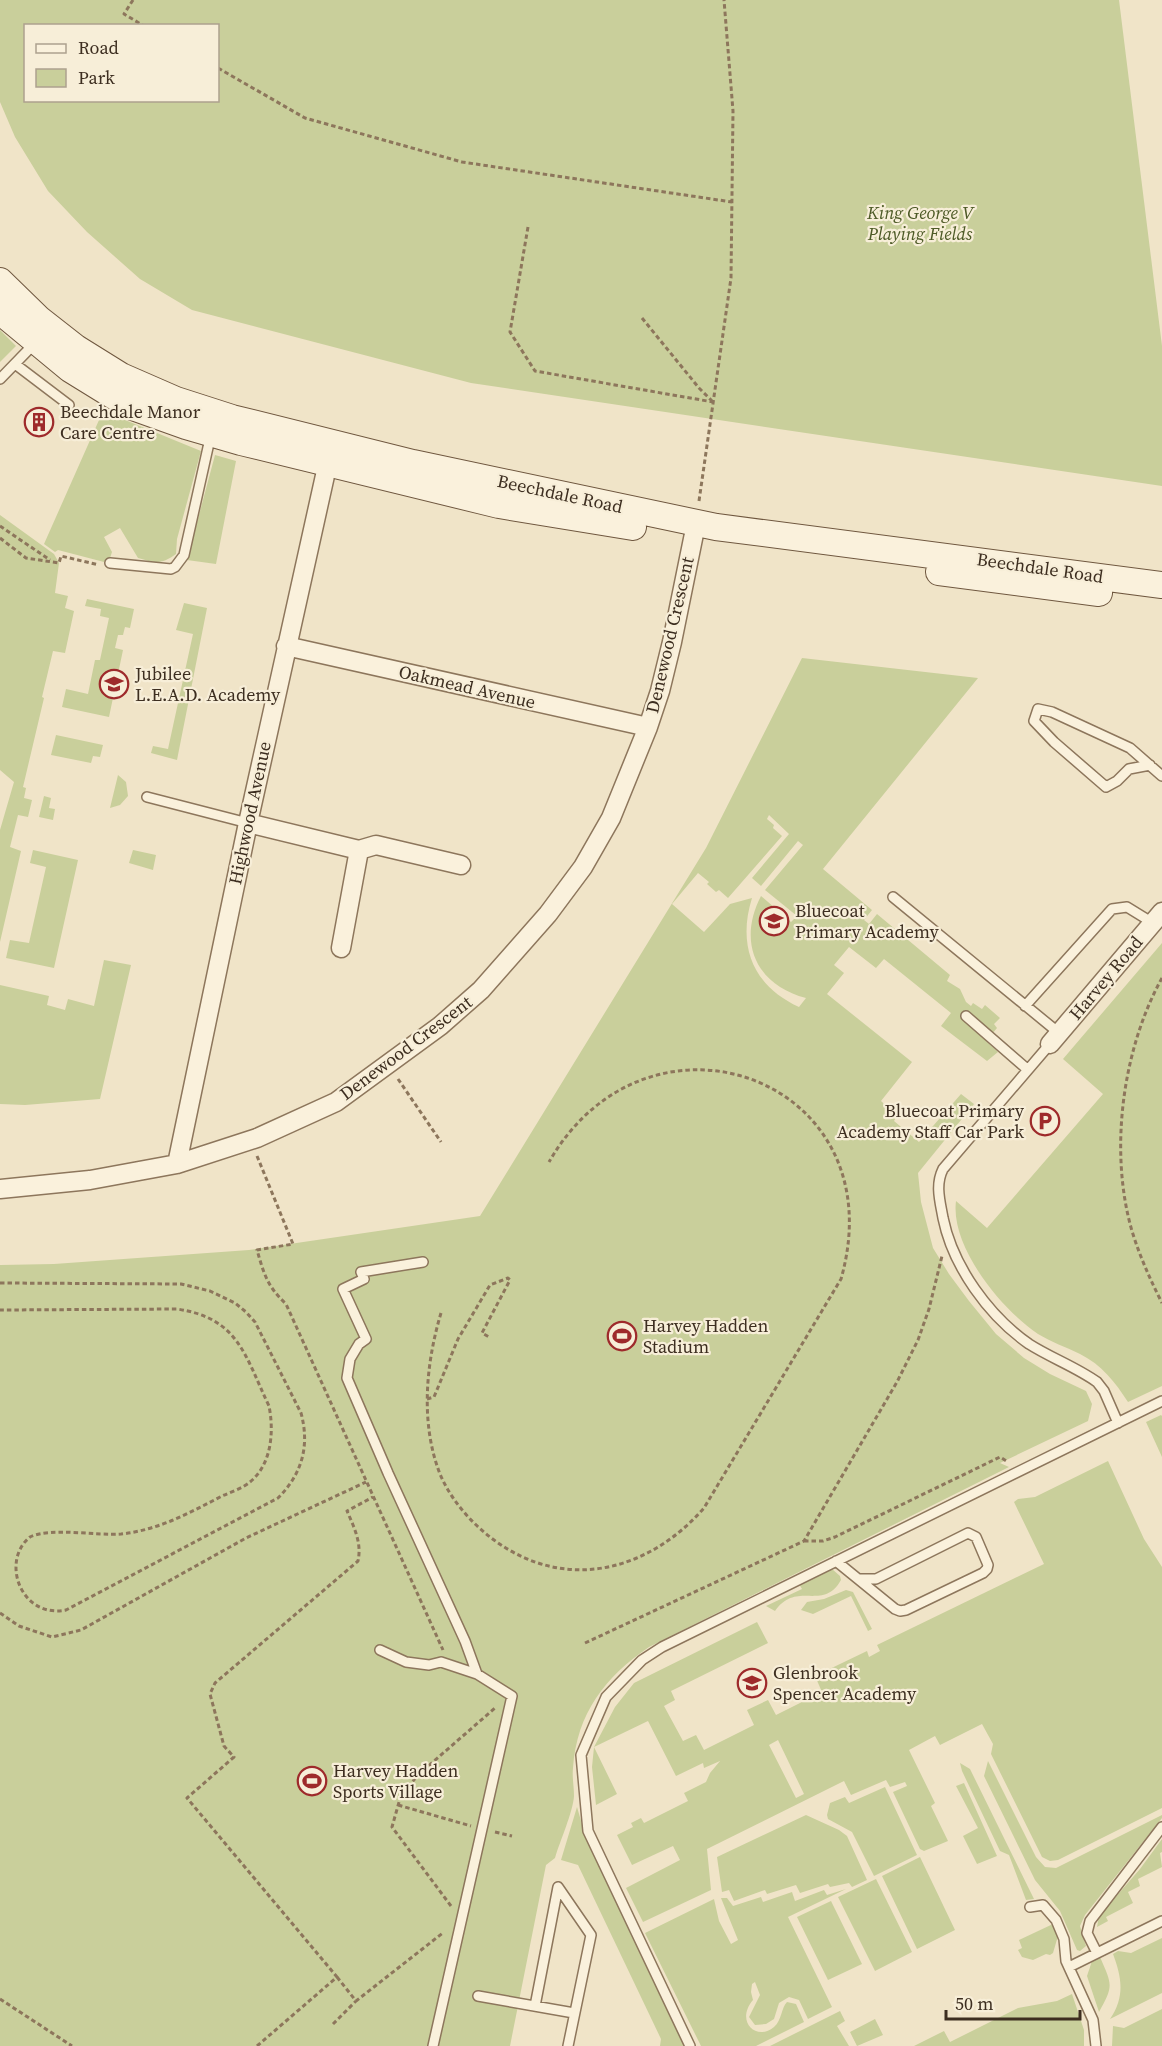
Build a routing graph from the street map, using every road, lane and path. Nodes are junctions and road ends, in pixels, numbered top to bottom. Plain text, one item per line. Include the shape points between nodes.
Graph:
1 (133, 0) edge
2 (724, 0) edge
3 (141, 24) edge
4 (219, 69) edge
5 (732, 202) junction
6 (528, 227) dead end
7 (0, 281) edge
8 (0, 311) edge
9 (642, 318) dead end
10 (36, 342) junction
11 (15, 364) junction
12 (0, 379) edge
13 (713, 402) junction
14 (69, 405) dead end
15 (211, 434) junction
16 (329, 454) junction
17 (0, 526) edge
18 (694, 530) junction
19 (0, 538) edge
20 (54, 562) junction
21 (110, 563) joint
22 (1162, 585) edge
23 (1162, 600) edge
24 (286, 646) junction
25 (648, 727) junction
26 (1150, 765) junction
27 (1162, 776) edge
28 (147, 797) dead end
29 (248, 823) junction
30 (359, 850) junction
31 (461, 865) dead end
32 (893, 897) dead end
33 (1157, 917) edge
34 (341, 948) dead end
35 (1162, 978) edge
36 (1025, 1006) junction
37 (966, 1016) dead end
38 (1054, 1039) junction
39 (388, 1064) junction
40 (1027, 1068) junction
41 (250, 1140) junction
42 (441, 1142) dead end
43 (549, 1162) dead end
44 (177, 1164) junction
45 (0, 1190) edge
46 (951, 1242) junction
47 (423, 1262) dead end
48 (0, 1283) edge
49 (1162, 1303) edge
50 (0, 1310) edge
51 (441, 1313) dead end
52 (489, 1337) dead end
53 (428, 1399) junction
54 (1162, 1401) edge
55 (1118, 1423) junction
56 (1022, 1470) junction
57 (366, 1482) junction
58 (373, 1497) junction
59 (804, 1541) junction
60 (836, 1561) junction
61 (12, 1578) dead end
62 (859, 1579) junction
63 (14, 1586) dead end
64 (0, 1613) edge
65 (585, 1643) dead end
66 (380, 1650) dead end
67 (446, 1657) dead end
68 (477, 1674) junction
69 (504, 1691) junction
70 (398, 1805) junction
71 (1162, 1827) edge
72 (482, 1828) junction
73 (512, 1836) dead end
74 (1030, 1908) dead end
75 (461, 1919) junction
76 (1162, 1922) edge
77 (1097, 1953) junction
78 (1069, 1967) junction
79 (337, 1977) junction
80 (478, 1996) dead end
81 (0, 1999) edge
82 (356, 2001) junction
83 (535, 2006) junction
84 (574, 2013) junction
85 (333, 2025) dead end
86 (67, 2044) edge
87 (72, 2046) edge
88 (257, 2046) edge
89 (433, 2046) edge
90 (568, 2046) edge
91 (690, 2046) edge
92 (1095, 2046) edge

1 - 3 path via 124,14
2 - 5 path via 733,111
4 - 5 path via 305,118 462,162
5 - 13 path via 731,278
6 - 13 path via 510,332 535,371
7 - 16 street, Beechdale Road via 39,320 121,376 176,400
8 - 10 street, Beechdale Road
9 - 13 path
10 - 11 lane
10 - 15 street, Beechdale Road via 70,369 130,406
11 - 12 lane
11 - 14 lane
13 - 18 path
15 - 16 street, Beechdale Road
15 - 21 lane via 184,555 175,567
16 - 18 street, Beechdale Road via 499,505
16 - 24 street, Highwood Avenue
17 - 20 path
18 - 22 street, Beechdale Road
18 - 23 street, Beechdale Road via 1044,587
18 - 25 street, Denewood Crescent via 672,642
19 - 20 path via 26,558
20 - 21 path via 59,563 61,556 100,565
24 - 25 street, Oakmead Avenue
24 - 29 street, Highwood Avenue
25 - 39 street, Denewood Crescent via 611,819 583,867 548,914 481,990
26 - 26 lane via 1129,769 1106,787 1034,721 1038,709 1130,748
26 - 27 lane
28 - 29 lane
29 - 30 street
29 - 44 street, Highwood Avenue
30 - 31 street via 376,845
30 - 34 street
32 - 36 lane
33 - 36 lane via 1128,907 1112,909
33 - 38 street, Harvey Road
35 - 49 path via 1148,1003 1132,1054 1121,1146 1132,1229 1143,1265
36 - 38 lane
37 - 40 lane
38 - 40 lane
39 - 41 street, Denewood Crescent via 336,1102
39 - 42 path
40 - 46 lane via 938,1179
41 - 44 street, Denewood Crescent
41 - 57 path via 293,1244 257,1250 265,1280 286,1304
43 - 53 path via 581,1119 628,1085 687,1069 749,1078 802,1110 824,1136 840,1166 850,1217 847,1259 841,1279 704,1508 664,1545 621,1564 586,1570 548,1566 515,1553 486,1534 459,1506 440,1473 430,1431
44 - 45 street, Denewood Crescent via 90,1180
46 - 55 lane via 964,1273 1005,1323 1028,1343 1097,1382
46 - 59 path via 942,1254 918,1340
47 - 68 lane via 361,1272 364,1279 343,1289 366,1339 350,1359 347,1378
48 - 63 path via 181,1284 223,1296 255,1322 301,1413 305,1437 298,1471 278,1498 66,1610 50,1612 34,1606
50 - 61 path via 177,1309 216,1320 235,1337 269,1406 272,1429 264,1463 250,1482 156,1527 120,1534 48,1533 31,1537 14,1555
51 - 53 path via 431,1349
52 - 53 path via 482,1333 508,1278 490,1286 458,1338 434,1397
54 - 55 lane
55 - 56 lane
56 - 59 path via 1000,1457 835,1538
56 - 60 lane
57 - 58 path
57 - 64 path via 246,1538 81,1630 52,1637 19,1626
58 - 67 path
58 - 79 path via 347,1511 357,1533 358,1561 215,1683 210,1694 224,1746 234,1757 187,1798
59 - 65 path
60 - 62 lane
60 - 91 lane via 642,1660 606,1697 581,1755 588,1831
62 - 62 lane via 876,1579 968,1533 976,1537 988,1565 983,1573 903,1611 895,1609
66 - 68 lane via 406,1662 441,1662
68 - 69 lane
69 - 70 path via 500,1704 418,1775
69 - 72 lane via 512,1696
70 - 72 path
70 - 75 path via 392,1827
71 - 77 lane via 1090,1921 1088,1934
72 - 73 path
72 - 75 lane
74 - 78 lane via 1043,1905 1056,1920
75 - 82 path
75 - 89 lane
76 - 77 lane
77 - 78 lane
78 - 92 lane via 1093,2020
79 - 82 path
79 - 88 path
80 - 83 lane
81 - 86 path
82 - 85 path
83 - 84 lane
83 - 84 lane via 558,1887 591,1935
84 - 90 lane
86 - 87 path

